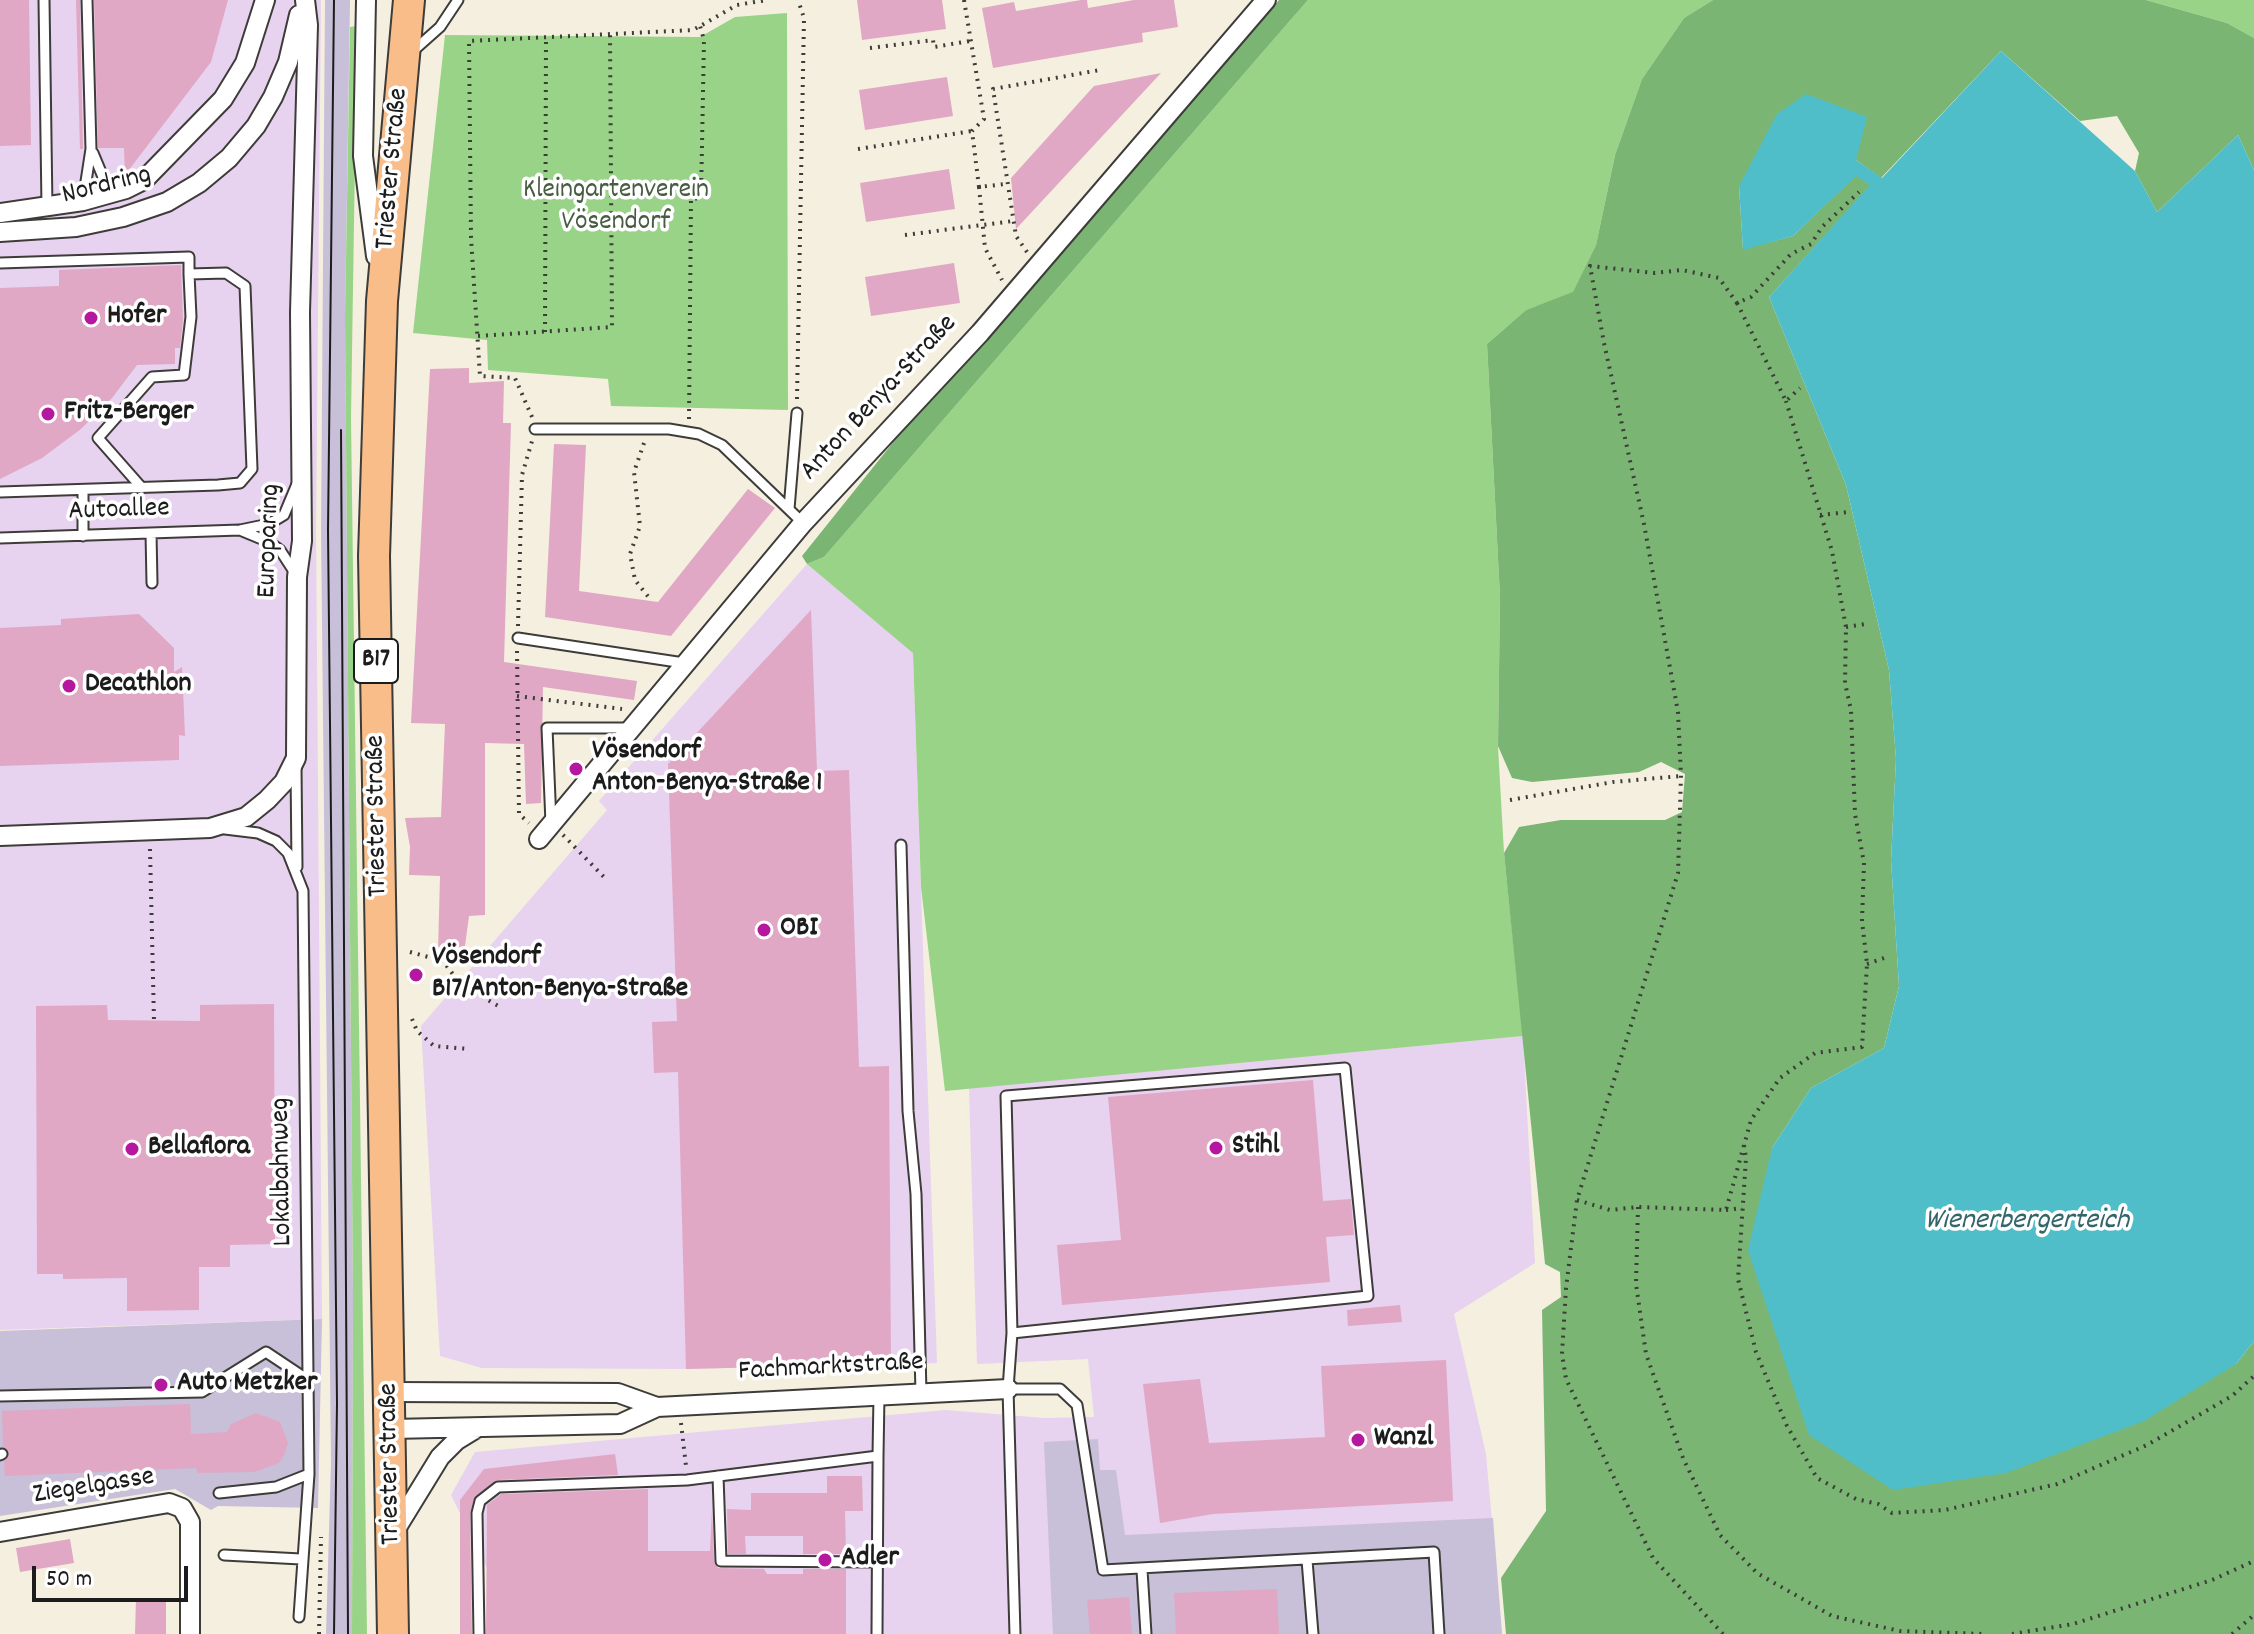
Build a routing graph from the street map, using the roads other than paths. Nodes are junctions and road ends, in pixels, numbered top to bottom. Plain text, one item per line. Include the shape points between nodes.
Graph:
1 (44, 0) edge
2 (87, 0) edge
3 (265, 0) edge
4 (303, 0) edge
5 (366, 0) edge
6 (409, 0) edge
7 (458, 0) edge
8 (1266, 0) edge
9 (404, 59) junction
10 (91, 149) junction
11 (126, 189) junction
12 (83, 201) junction
13 (47, 207) junction
14 (0, 213) edge
15 (0, 232) edge
16 (0, 263) edge
17 (189, 274) junction
18 (382, 301) junction
19 (797, 413) road end
20 (535, 429) road end
21 (301, 473) junction
22 (142, 488) junction
23 (83, 490) junction
24 (0, 492) edge
25 (789, 509) junction
26 (803, 523) junction
27 (240, 530) junction
28 (151, 533) junction
29 (83, 536) junction
30 (0, 538) edge
31 (297, 577) junction
32 (152, 583) dead end
33 (518, 638) dead end
34 (684, 663) junction
35 (633, 728) junction
36 (296, 758) junction
37 (552, 824) junction
38 (210, 828) junction
39 (0, 836) edge
40 (539, 839) dead end
41 (901, 845) dead end
42 (297, 870) junction
43 (1012, 1333) junction
44 (308, 1380) junction
45 (1008, 1389) junction
46 (391, 1392) junction
47 (921, 1393) junction
48 (879, 1395) junction
49 (0, 1396) edge
50 (657, 1407) junction
51 (392, 1429) junction
52 (476, 1429) junction
53 (878, 1456) junction
54 (309, 1474) junction
55 (718, 1476) junction
56 (219, 1493) dead end
57 (0, 1532) edge
58 (394, 1532) junction
59 (224, 1555) dead end
60 (301, 1559) junction
61 (1307, 1560) junction
62 (877, 1562) junction
63 (1142, 1570) junction
64 (299, 1617) dead end
65 (190, 1634) edge
66 (393, 1634) edge
67 (479, 1634) edge
68 (877, 1634) edge
69 (1015, 1634) edge
70 (1146, 1634) edge
71 (1313, 1634) edge
72 (1439, 1634) edge

1 - 13 lane
2 - 10 lane
3 - 11 street, Nordring via 245,63 223,99 144,180
4 - 15 street, Nordring via 273,97 229,158 199,183 167,202 123,217 76,227
4 - 21 street, Europaring via 308,25
5 - 18 street via 363,156
6 - 9 main road, Triester Straße / B17
7 - 9 lane via 440,27
8 - 26 street, Anton Benya-Straße via 1037,267
9 - 18 main road, Triester Straße / B17
10 - 11 lane via 103,177
10 - 12 lane
11 - 12 street, Nordring
12 - 13 street, Nordring
13 - 14 street, Nordring
16 - 17 lane via 189,257
17 - 22 lane via 191,317 184,375 152,377 98,438
17 - 22 lane via 226,273 245,286 252,469 240,483
18 - 46 main road, Triester Straße / B17 via 374,556
19 - 25 lane
20 - 25 lane via 690,432 722,445
21 - 27 lane, Autoallee via 284,515
21 - 31 street, Europaring
22 - 23 lane
23 - 24 lane
23 - 29 lane
25 - 26 lane
26 - 34 street, Anton Benya-Straße
27 - 28 lane, Autoallee
27 - 31 lane, Autoallee via 280,550
28 - 29 lane, Autoallee
28 - 32 lane
29 - 30 lane, Autoallee
31 - 36 street, Europaring
33 - 34 lane
34 - 35 street, Anton Benya-Straße
35 - 37 street, Anton Benya-Straße
35 - 37 lane via 547,728
36 - 38 street via 267,800 246,817
36 - 42 lane, Lokalbahnweg
37 - 40 street, Anton Benya-Straße
38 - 39 street
38 - 42 lane via 258,833 276,841
41 - 47 lane
42 - 44 lane, Lokalbahnweg via 303,891
43 - 43 lane via 1368,1296 1345,1068 1006,1096
43 - 45 lane
44 - 49 lane via 266,1352 202,1392
44 - 54 lane, Lokalbahnweg
45 - 47 street, Fachmarktstraße
45 - 63 lane via 1060,1389 1077,1405 1103,1570
45 - 69 lane
46 - 50 street, Fachmarktstraße via 618,1393
46 - 51 main road, Triester Straße / B17
47 - 48 street, Fachmarktstraße
48 - 50 street, Fachmarktstraße
48 - 53 lane
50 - 52 street, Fachmarktstraße via 620,1424
51 - 52 street, Fachmarktstraße
51 - 58 main road, Triester Straße / B17
52 - 58 street via 440,1457
53 - 55 lane
53 - 62 lane
54 - 56 lane via 276,1487
54 - 60 lane, Lokalbahnweg
55 - 62 lane via 721,1561
55 - 67 lane via 498,1487 489,1492 477,1513
57 - 65 street, Ziegelgasse via 169,1503 182,1508 190,1522
58 - 66 main road, Triester Straße / B17
59 - 60 lane
60 - 64 lane, Lokalbahnweg
61 - 63 lane
61 - 71 lane
61 - 72 lane via 1434,1552
62 - 68 lane
63 - 70 lane

